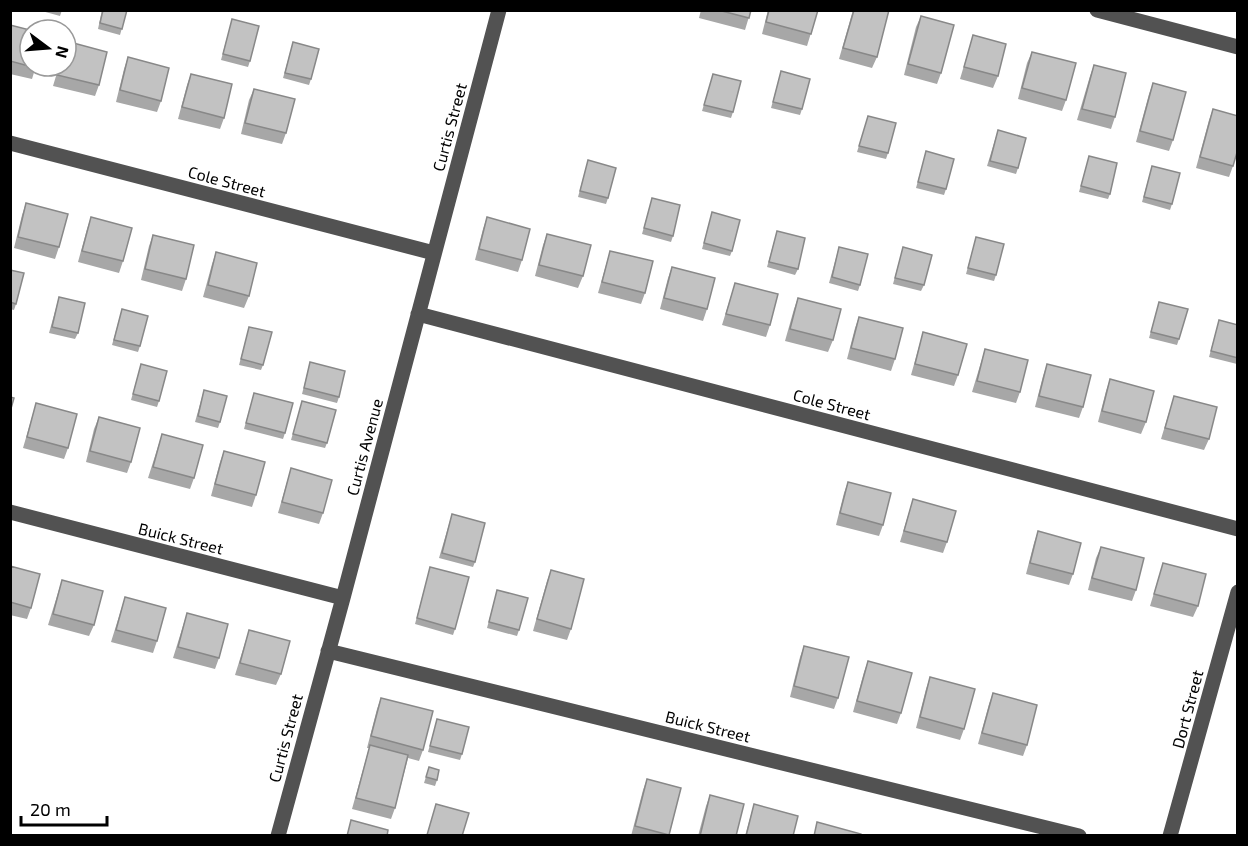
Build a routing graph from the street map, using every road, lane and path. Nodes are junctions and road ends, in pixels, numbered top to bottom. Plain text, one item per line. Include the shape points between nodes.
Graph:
1 (499, 10) edge
2 (1097, 10) edge
3 (1238, 47) edge
4 (10, 143) edge
5 (434, 253) junction
6 (418, 314) junction
7 (10, 512) edge
8 (1238, 529) edge
9 (1238, 592) edge
10 (343, 598) junction
11 (328, 651) junction
12 (278, 836) edge
13 (1079, 836) edge
14 (1170, 836) edge

1 - 5 street, Curtis Street
2 - 3 street
4 - 5 street, Cole Street
5 - 6 street, Curtis Avenue
6 - 8 street, Cole Street
6 - 10 street, Curtis Avenue
7 - 10 street, Buick Street
9 - 14 street, Dort Street
10 - 11 street, Curtis Avenue
11 - 12 street, Curtis Street
11 - 13 street, Buick Street

